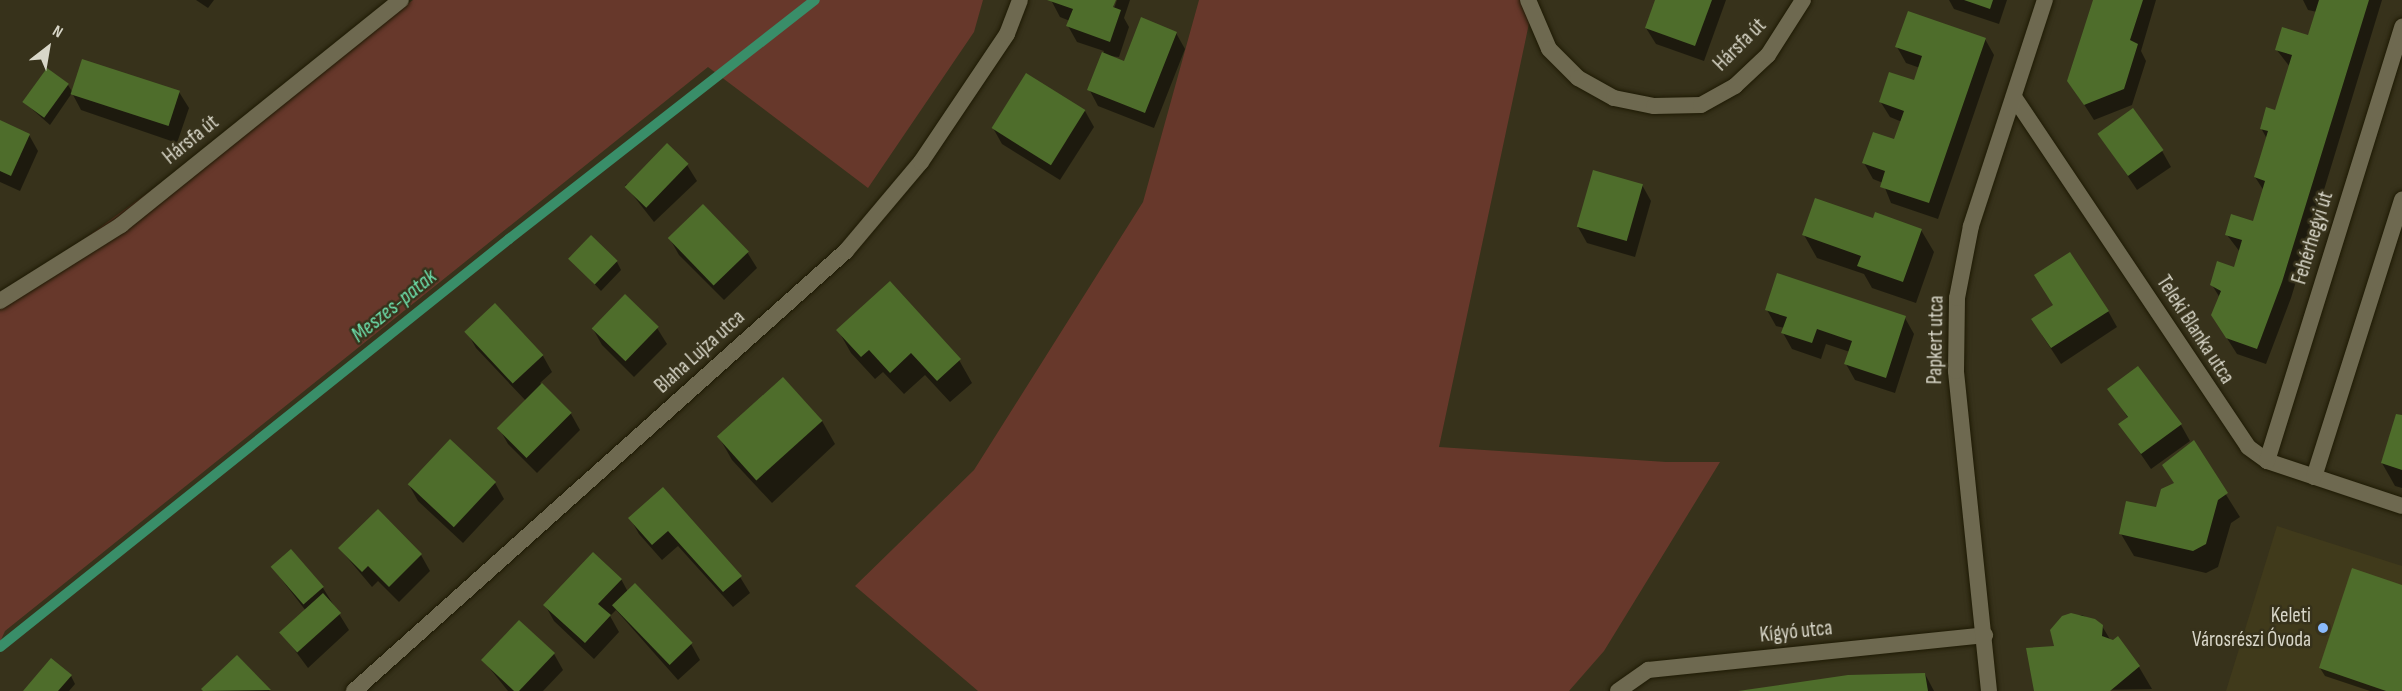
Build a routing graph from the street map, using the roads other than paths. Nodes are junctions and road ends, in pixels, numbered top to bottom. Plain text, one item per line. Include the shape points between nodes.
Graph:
1 (401, 0) edge
2 (1020, 0) edge
3 (1528, 0) edge
4 (1803, 0) edge
5 (2045, 0) edge
6 (2402, 30) edge
7 (2014, 97) junction
8 (2402, 200) edge
9 (0, 301) edge
10 (2267, 461) junction
11 (2314, 477) junction
12 (2402, 506) edge
13 (1985, 635) junction
14 (354, 691) edge
15 (1618, 691) edge
16 (1989, 691) edge

1 - 9 street, Hársfa út via 121,225
2 - 14 street, Blaha Lujza utca via 1007,34 921,162 846,252
3 - 4 street, Hársfa út via 1549,49 1578,78 1614,98 1654,106 1701,105 1735,86 1768,56
5 - 7 street, Papkert utca
6 - 10 street, Fehérhegyi út
7 - 10 street, Teleki Blanka utca via 2094,212 2214,401 2248,447
7 - 13 street, Papkert utca via 1971,226 1957,298 1956,370
8 - 11 street
10 - 11 street, Teleki Blanka utca
11 - 12 street, Teleki Blanka utca
13 - 15 street, Kígyó utca via 1648,670
13 - 16 street, Papkert utca

